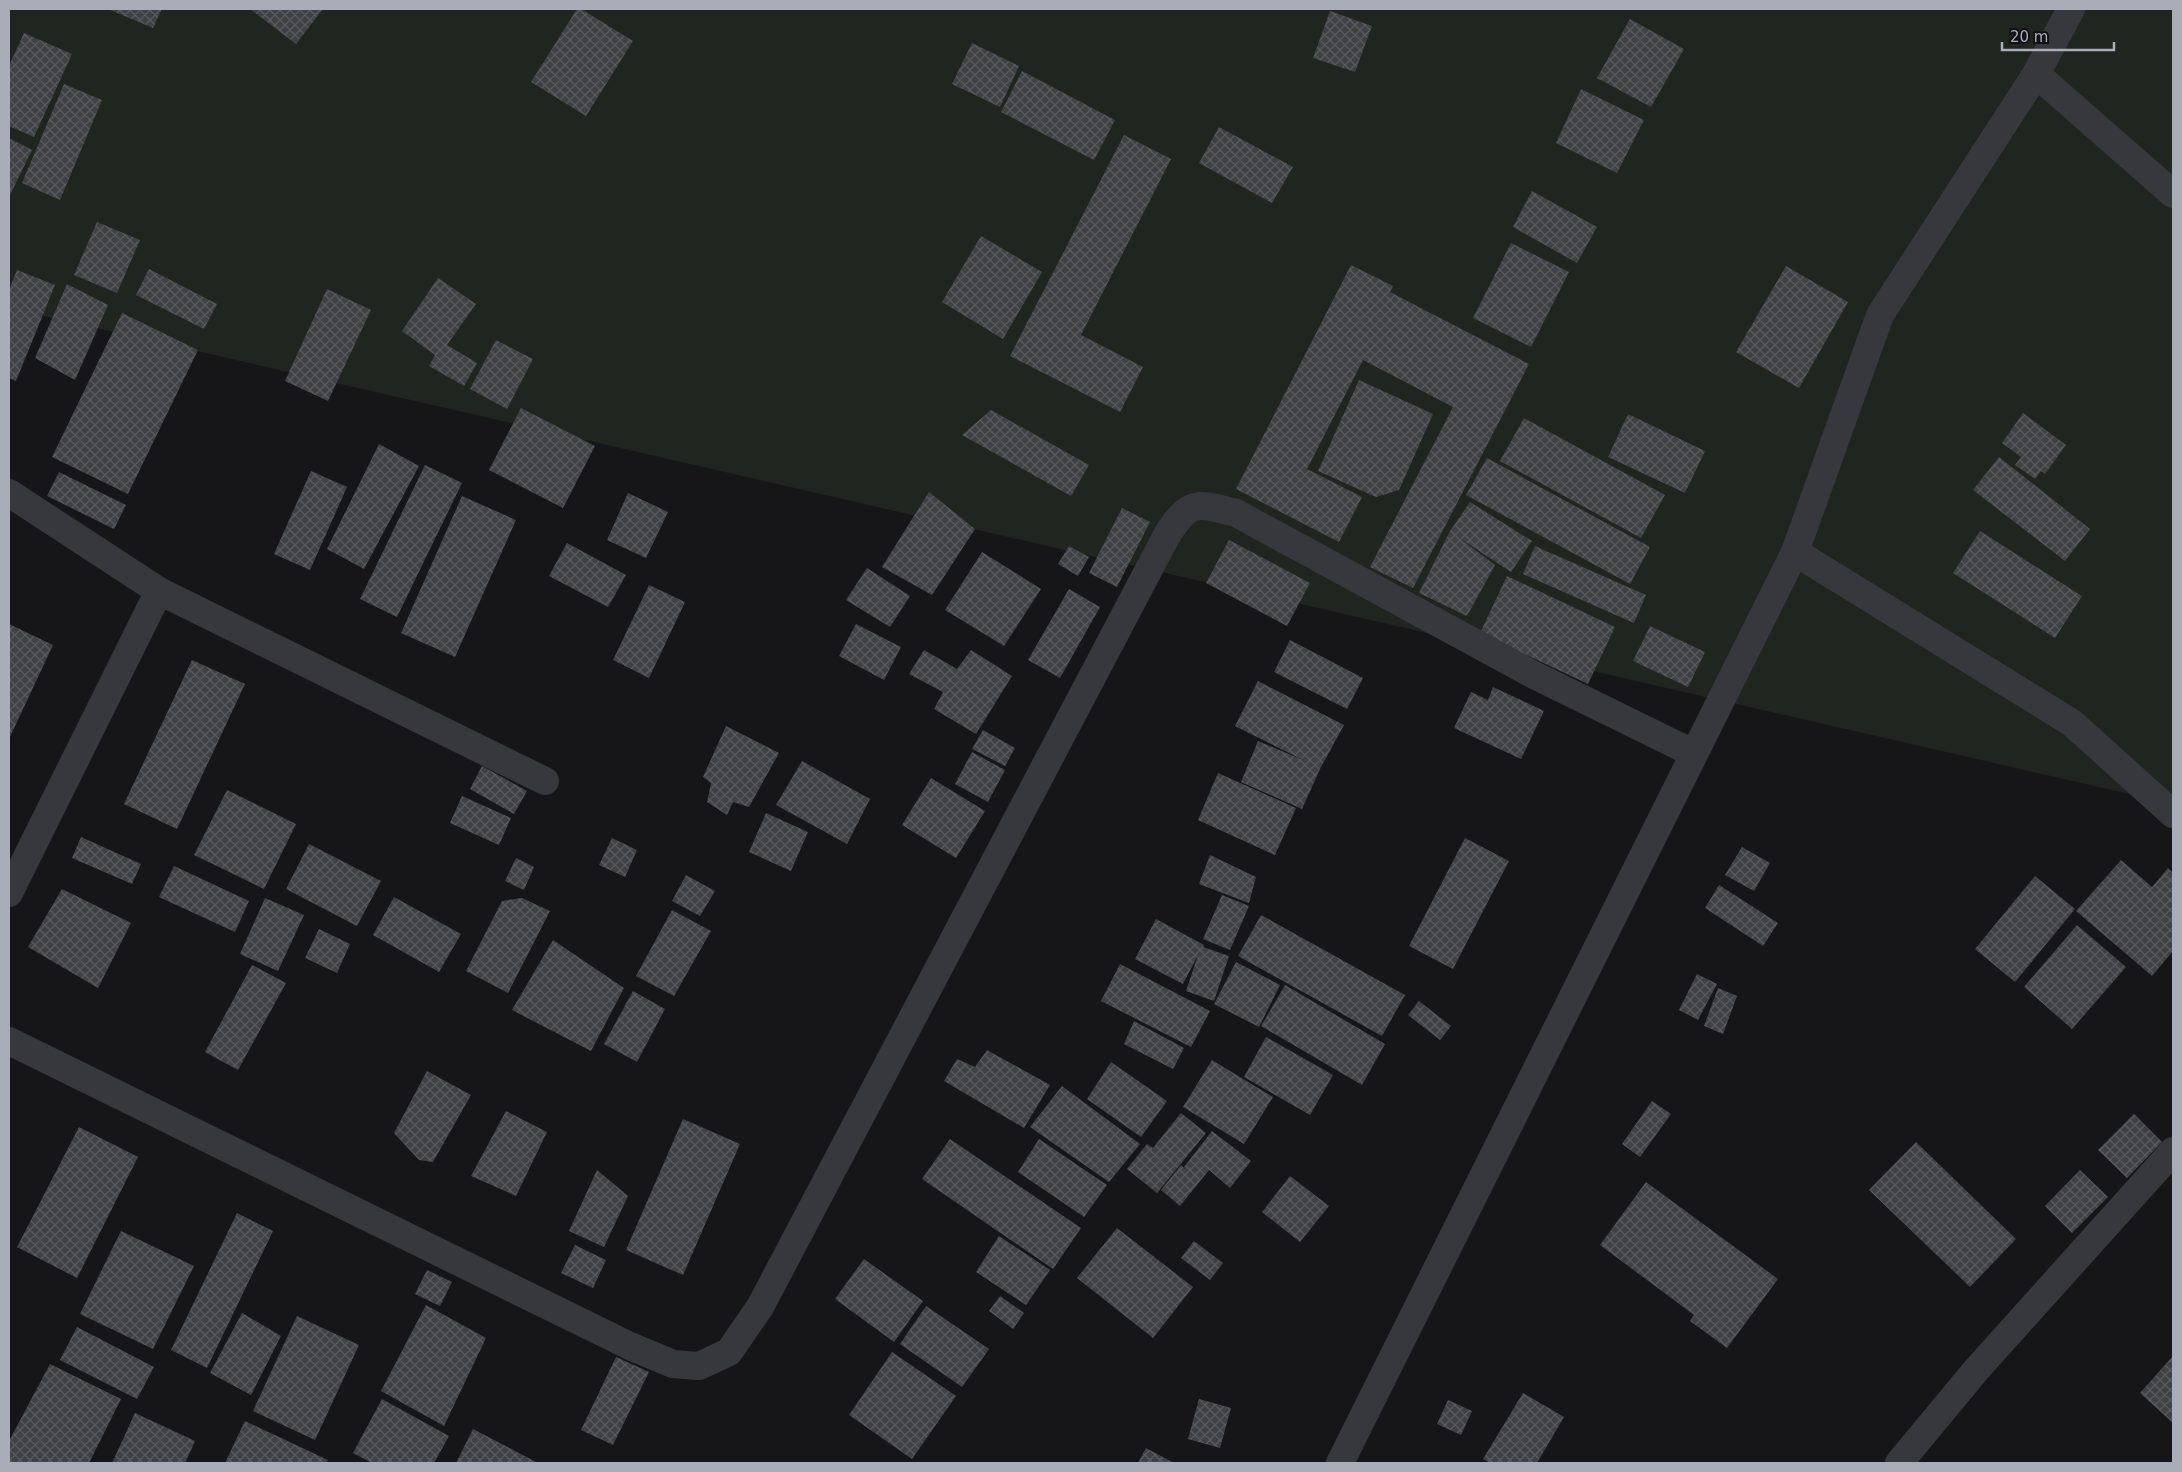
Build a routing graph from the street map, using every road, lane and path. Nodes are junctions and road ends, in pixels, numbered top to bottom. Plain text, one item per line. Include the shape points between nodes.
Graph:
1 (2071, 9) edge
2 (2036, 74) junction
3 (2173, 194) edge
4 (9, 493) edge
5 (1795, 552) junction
6 (159, 591) junction
7 (1693, 753) junction
8 (545, 781) dead end
9 (2173, 814) edge
10 (9, 893) edge
11 (9, 1041) edge
12 (2173, 1151) edge
13 (1340, 1463) edge
14 (1899, 1463) edge

1 - 2 street
2 - 3 street
2 - 5 street via 1880,315
4 - 6 street
5 - 7 street
5 - 9 street via 2072,723
6 - 8 street
6 - 10 street
7 - 11 street via 1534,675 1236,513 1202,504 1181,514 1167,534 760,1307 729,1352 699,1366 673,1364 630,1346
7 - 13 street
12 - 14 street via 1977,1369

